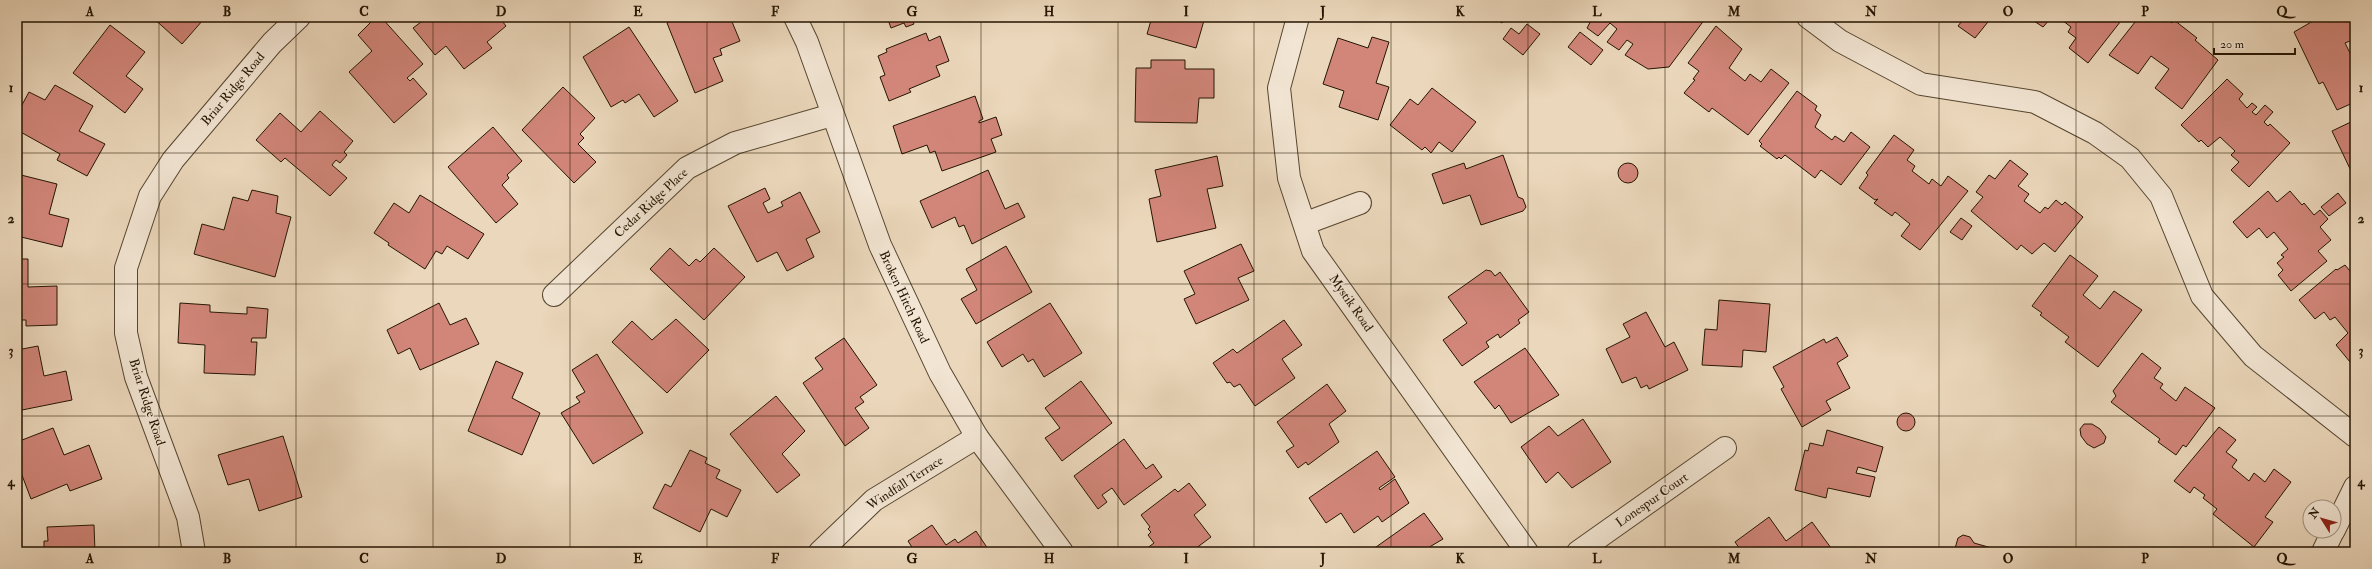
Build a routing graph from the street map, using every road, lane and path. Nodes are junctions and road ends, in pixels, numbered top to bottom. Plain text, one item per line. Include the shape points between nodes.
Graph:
1 (299, 17) edge
2 (795, 17) edge
3 (1298, 17) edge
4 (1808, 17) edge
5 (832, 115) junction
6 (1360, 203) dead end
7 (1306, 223) junction
8 (554, 295) dead end
9 (2355, 436) edge
10 (977, 438) junction
11 (1725, 448) dead end
12 (2355, 487) edge
13 (2342, 514) edge
14 (2330, 539) edge
15 (194, 552) edge
16 (820, 552) edge
17 (1062, 552) edge
18 (1527, 552) edge
19 (1578, 552) edge
20 (2323, 552) edge

1 - 15 street, Briar Ridge Road via 272,43 173,160 150,196 126,268 126,333 136,377 188,517
2 - 5 street, Broken Hitch Road via 807,42
3 - 7 street, Mystik Road via 1280,88 1289,178
4 - 9 street via 1840,41 1921,84 2035,102 2095,132 2124,154 2161,196 2202,296 2253,356
5 - 8 street, Cedar Ridge Place via 736,143 686,168
5 - 10 street, Broken Hitch Road via 880,245 940,373
6 - 7 street
7 - 18 street, Mystik Road via 1313,250
10 - 16 street, Windfall Terrace via 874,500
10 - 17 street, Broken Hitch Road
11 - 19 street, Lonespur Court
12 - 13 street
14 - 20 street

